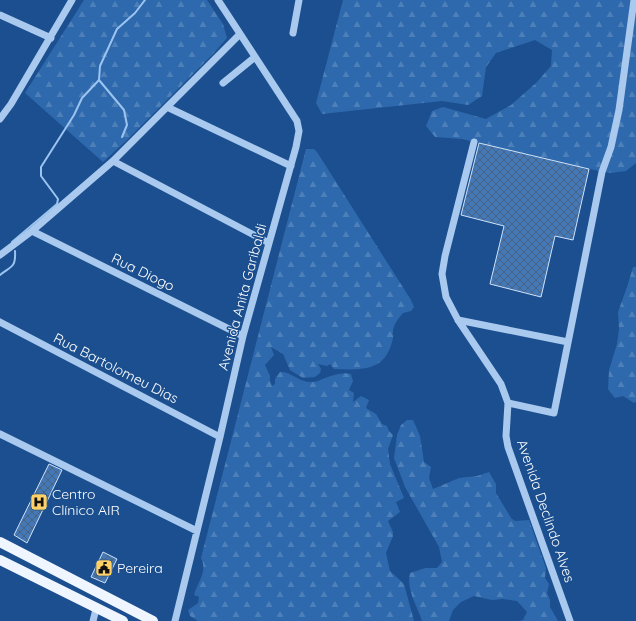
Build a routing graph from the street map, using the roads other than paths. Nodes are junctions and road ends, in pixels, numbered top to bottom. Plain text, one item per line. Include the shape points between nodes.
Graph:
1 (72, 0) edge
2 (218, 0) edge
3 (300, 0) edge
4 (634, 0) edge
5 (0, 15) edge
6 (293, 33) dead end
7 (240, 34) junction
8 (51, 38) junction
9 (255, 57) junction
10 (223, 83) dead end
11 (167, 107) junction
12 (0, 119) edge
13 (474, 142) dead end
14 (113, 161) junction
15 (291, 166) junction
16 (32, 231) junction
17 (269, 243) junction
18 (0, 256) edge
19 (458, 320) junction
20 (0, 322) edge
21 (243, 336) junction
22 (568, 342) junction
23 (508, 403) junction
24 (0, 434) edge
25 (220, 437) junction
26 (197, 531) junction
27 (0, 542) edge
28 (0, 560) edge
29 (71, 596) junction
30 (119, 604) junction
31 (96, 609) junction
32 (93, 621) edge
33 (123, 621) edge
34 (128, 621) edge
35 (146, 621) edge
36 (153, 621) edge
37 (175, 621) edge
38 (570, 621) edge

1 - 8 street
2 - 7 street, Avenida Anita Garibaldi
3 - 6 street
4 - 22 street via 619,110 611,147 602,172
5 - 8 street
7 - 9 street, Avenida Anita Garibaldi
7 - 11 street
8 - 12 street
9 - 10 street
9 - 15 street, Avenida Anita Garibaldi via 296,121 299,131
11 - 14 street
11 - 15 street
13 - 19 street, Avenida Declindo Alves via 442,274 446,297
14 - 16 street
14 - 17 street
15 - 17 street, Avenida Anita Garibaldi
16 - 18 street
16 - 21 street, Rua Diogo
17 - 21 street, Avenida Anita Garibaldi
19 - 22 street
19 - 23 street, Avenida Declindo Alves via 501,384
20 - 25 street, Rua Bartolomeu Dias
21 - 25 street, Avenida Anita Garibaldi
22 - 23 street via 554,413
23 - 38 street, Avenida Declindo Alves via 508,447
24 - 26 street
25 - 26 street, Avenida Anita Garibaldi
26 - 37 street, Avenida Anita Garibaldi
27 - 30 main road
28 - 29 main road
29 - 30 main road via 114,615 122,610
29 - 31 main road
30 - 36 main road
31 - 32 street
31 - 33 main road
34 - 35 main road via 132,616

